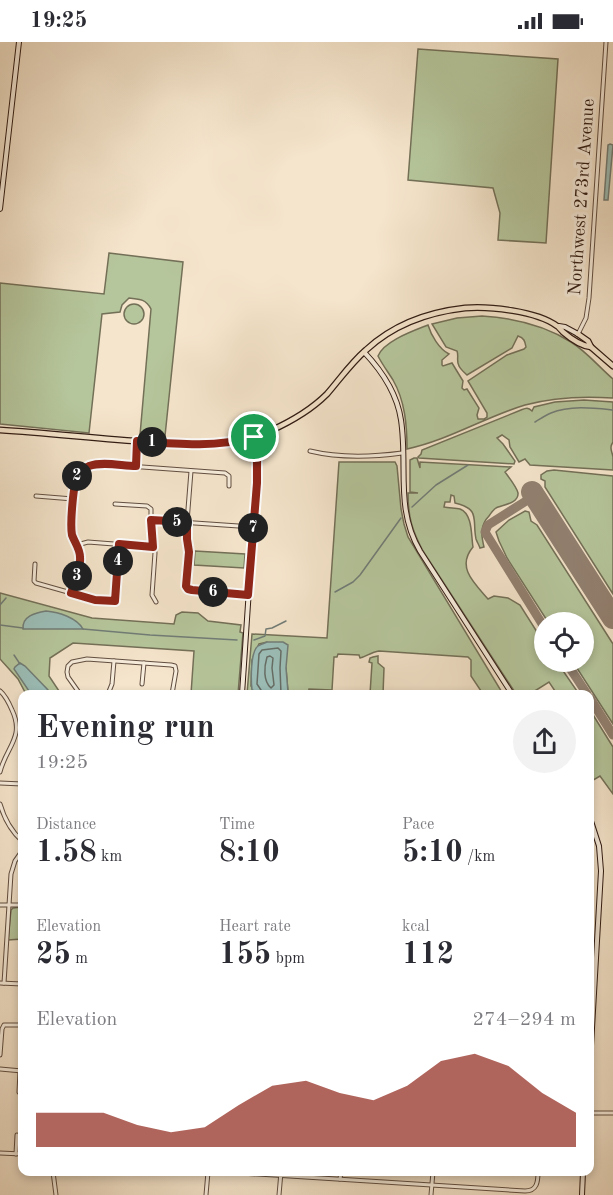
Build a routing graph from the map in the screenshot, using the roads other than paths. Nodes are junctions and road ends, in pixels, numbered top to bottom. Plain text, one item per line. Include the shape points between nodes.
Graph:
1 (19, 42) edge
2 (606, 42) edge
3 (0, 209) edge
4 (559, 326) junction
5 (578, 334) junction
6 (591, 347) junction
7 (363, 352) junction
8 (613, 366) edge
9 (0, 430) edge
10 (254, 437) junction
11 (137, 441) junction
12 (310, 451) dead end
13 (402, 453) junction
14 (136, 466) junction
15 (191, 471) junction
16 (229, 486) dead end
17 (36, 496) dead end
18 (73, 499) junction
19 (115, 504) dead end
20 (151, 520) junction
21 (187, 522) junction
22 (253, 527) junction
23 (119, 544) junction
24 (77, 545) junction
25 (153, 547) junction
26 (35, 564) dead end
27 (71, 593) junction
28 (248, 595) junction
29 (156, 602) dead end
30 (114, 661) junction
31 (144, 663) junction
32 (142, 684) dead end
33 (0, 690) edge
34 (77, 690) edge
35 (110, 690) edge
36 (173, 690) edge
37 (242, 690) edge
38 (509, 690) edge
39 (0, 772) edge
40 (0, 783) edge
41 (18, 784) edge
42 (0, 804) edge
43 (594, 828) edge
44 (18, 837) edge
45 (18, 857) edge
46 (0, 905) edge
47 (9, 905) junction
48 (18, 905) edge
49 (594, 980) edge
50 (2, 983) edge
51 (18, 984) edge
52 (18, 1025) edge
53 (0, 1055) edge
54 (0, 1069) edge
55 (18, 1071) edge
56 (594, 1113) edge
57 (613, 1113) edge
58 (17, 1134) dead end
59 (0, 1153) edge
60 (16, 1154) joint
61 (54, 1176) edge
62 (208, 1176) edge
63 (281, 1176) edge
64 (310, 1176) edge
65 (340, 1176) edge
66 (432, 1176) edge
67 (538, 1176) edge
68 (583, 1176) edge
69 (340, 1179) junction
70 (431, 1185) junction
71 (56, 1195) edge
72 (206, 1195) edge
73 (279, 1195) edge
74 (430, 1195) edge
75 (582, 1195) edge

1 - 3 main road
2 - 5 street, Northwest 273rd Avenue via 589,298
4 - 5 main road
4 - 6 main road
4 - 7 main road via 515,311 444,311 393,330
5 - 6 main road
6 - 8 main road
7 - 10 main road via 319,401 292,420
7 - 13 main road via 390,386 401,420
9 - 11 main road
10 - 11 main road via 204,445
10 - 22 main road via 258,463
11 - 14 street
12 - 13 street via 373,456
13 - 38 main road via 405,509 416,542
14 - 15 street
14 - 18 street via 88,466 77,477
15 - 16 street via 227,473
15 - 21 street
17 - 18 street
18 - 24 street via 71,527
19 - 20 street via 147,506 151,509
20 - 21 street
20 - 25 street
21 - 22 street
21 - 28 street via 188,589
22 - 28 main road
23 - 24 street
23 - 25 street
23 - 27 street via 115,601
24 - 27 street via 80,566
25 - 29 street via 152,595
26 - 27 street via 34,581
28 - 37 main road
30 - 31 street
30 - 34 street via 72,662 66,669
30 - 35 street
31 - 32 street
31 - 36 street via 175,666
33 - 39 street via 17,724 17,735 5,753
40 - 41 street
42 - 44 street
43 - 49 main road via 602,864
45 - 47 street via 12,867
46 - 47 street
47 - 48 street
47 - 50 street
50 - 51 street
52 - 53 street via 4,1025
54 - 55 street
56 - 57 street
58 - 60 street
59 - 60 street
61 - 71 street
62 - 72 street
63 - 73 street
64 - 69 street
65 - 69 street
66 - 70 street
67 - 70 street via 534,1188 525,1191
68 - 75 main road
69 - 70 street
70 - 74 street

